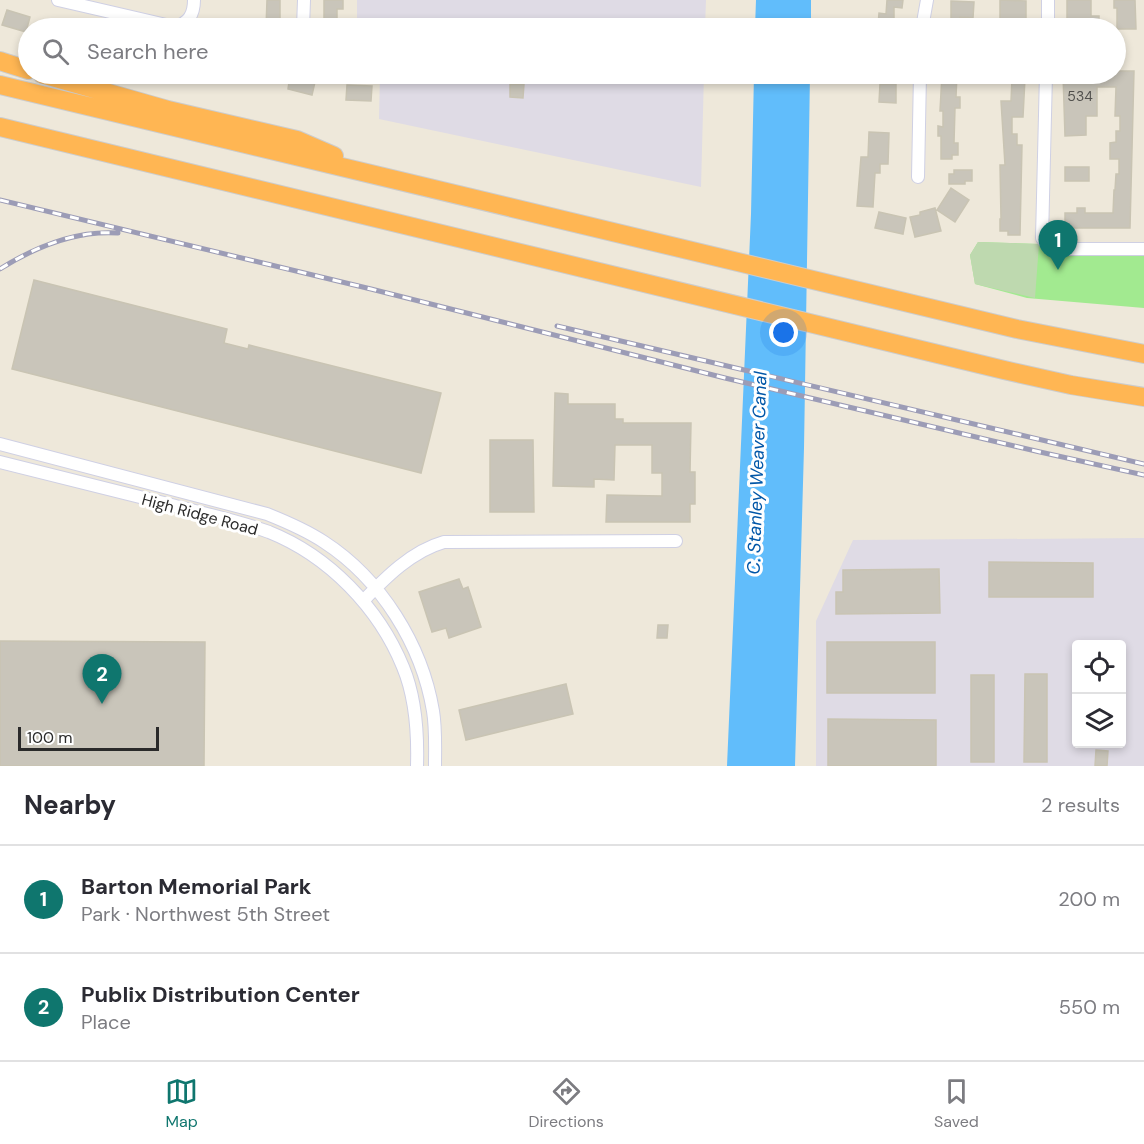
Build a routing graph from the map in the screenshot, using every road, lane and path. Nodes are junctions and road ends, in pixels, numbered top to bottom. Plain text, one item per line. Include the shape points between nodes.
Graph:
1 (58, 0) edge
2 (194, 0) edge
3 (304, 0) edge
4 (927, 0) edge
5 (1048, 0) edge
6 (87, 3) edge
7 (140, 18) edge
8 (189, 18) edge
9 (303, 18) edge
10 (924, 18) edge
11 (1048, 18) edge
12 (0, 61) edge
13 (18, 67) edge
14 (77, 84) edge
15 (920, 84) edge
16 (1047, 84) edge
17 (0, 85) edge
18 (0, 127) edge
19 (39, 136) junction
20 (0, 139) edge
21 (380, 176) junction
22 (918, 177) dead end
23 (1144, 249) edge
24 (1144, 354) edge
25 (1144, 397) edge
26 (0, 444) edge
27 (0, 462) edge
28 (72, 462) junction
29 (67, 479) junction
30 (282, 520) junction
31 (275, 535) junction
32 (676, 541) dead end
33 (376, 588) junction
34 (363, 601) junction
35 (418, 760) edge
36 (435, 760) edge

1 - 6 street
2 - 8 street
3 - 9 street
4 - 10 street
5 - 11 street
6 - 7 street
12 - 13 highway
14 - 21 highway via 297,140
15 - 22 street
16 - 23 street via 1042,238 1055,249
17 - 21 highway
18 - 19 highway
19 - 20 highway
19 - 25 highway via 1038,378
21 - 24 highway via 1017,329
26 - 28 street, High Ridge Road
27 - 29 street, High Ridge Road
28 - 29 street
28 - 30 street, High Ridge Road
29 - 31 street, High Ridge Road
30 - 31 street
30 - 33 street, High Ridge Road via 340,553
31 - 34 street, High Ridge Road via 328,567
32 - 33 street via 444,542 413,556
33 - 34 street
33 - 36 street, High Ridge Road via 407,634 426,680 433,712
34 - 35 street, High Ridge Road via 404,669 413,702
35 - 36 street

